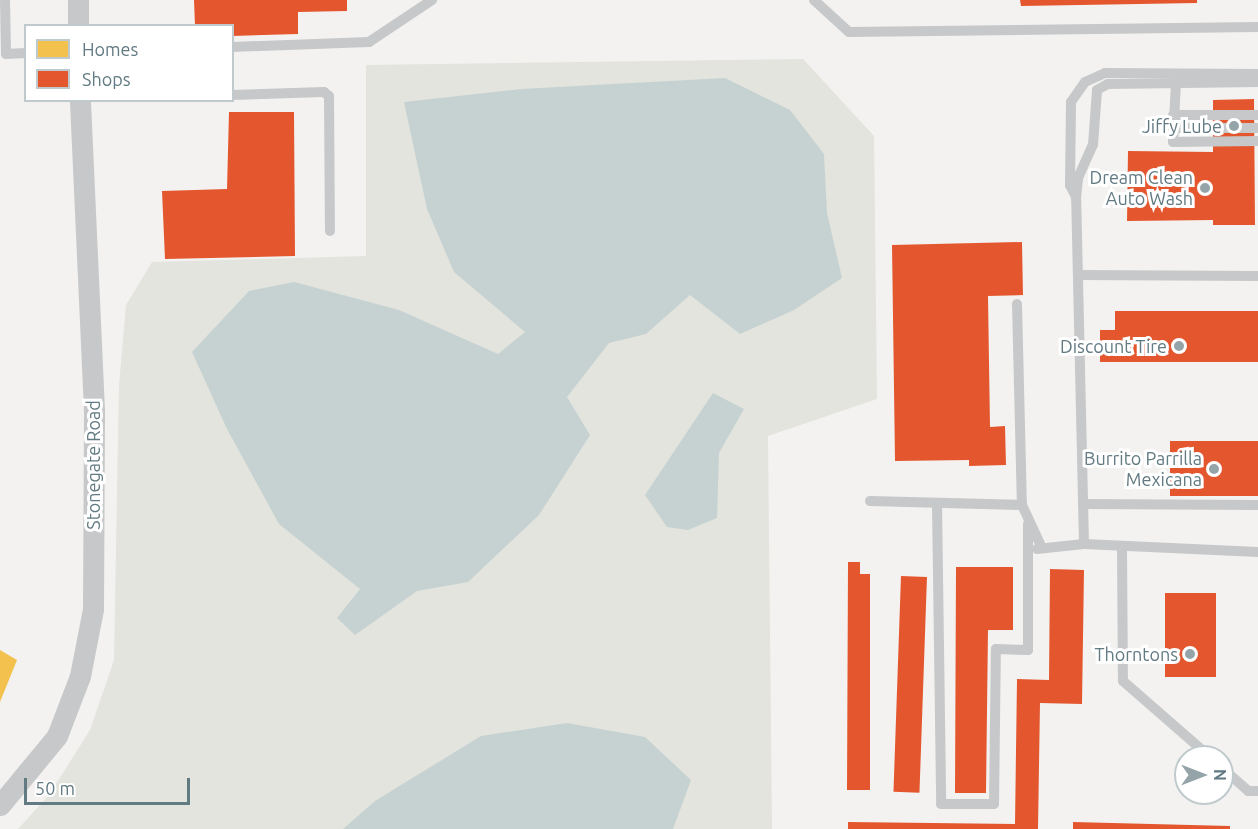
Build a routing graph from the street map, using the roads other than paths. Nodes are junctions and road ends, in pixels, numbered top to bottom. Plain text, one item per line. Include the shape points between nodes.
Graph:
1 (4, 0) edge
2 (78, 0) edge
3 (432, 0) edge
4 (814, 0) edge
5 (78, 24) edge
6 (1258, 27) edge
7 (234, 47) edge
8 (24, 53) edge
9 (1258, 74) edge
10 (1176, 82) junction
11 (1258, 82) edge
12 (234, 95) edge
13 (80, 102) edge
14 (1173, 115) junction
15 (1258, 115) edge
16 (1173, 128) junction
17 (1258, 128) edge
18 (1258, 141) edge
19 (1076, 198) junction
20 (330, 231) dead end
21 (1078, 275) junction
22 (1258, 276) edge
23 (1017, 304) dead end
24 (870, 501) dead end
25 (937, 502) junction
26 (1083, 504) junction
27 (1022, 505) junction
28 (1258, 505) edge
29 (1028, 524) junction
30 (1084, 544) junction
31 (1122, 547) junction
32 (1042, 548) junction
33 (1029, 551) junction
34 (1258, 552) edge
35 (1196, 745) edge
36 (1234, 779) edge
37 (1258, 791) edge
38 (0, 805) edge

1 - 8 lane via 6,54
2 - 5 street
3 - 7 lane via 369,42
4 - 6 lane via 849,32
9 - 19 lane via 1105,73 1085,82 1071,102 1068,137 1070,185
10 - 11 lane
10 - 14 lane
10 - 19 lane via 1108,84 1097,90 1093,146 1078,178
12 - 20 lane via 324,92 329,96
13 - 38 street, Stonegate Road via 94,410 93,609 80,676 57,735
14 - 15 lane
14 - 16 lane
16 - 17 lane
16 - 18 lane via 1173,142
19 - 21 lane
21 - 22 lane
21 - 26 lane
23 - 27 lane
24 - 25 lane
25 - 27 lane
25 - 33 lane via 941,804 994,804 996,649 1028,650
26 - 28 lane
26 - 30 lane
27 - 29 lane
29 - 32 lane
29 - 33 lane
30 - 31 lane
30 - 32 lane
31 - 34 lane
31 - 35 lane via 1123,681
32 - 33 lane
36 - 37 lane via 1248,791

